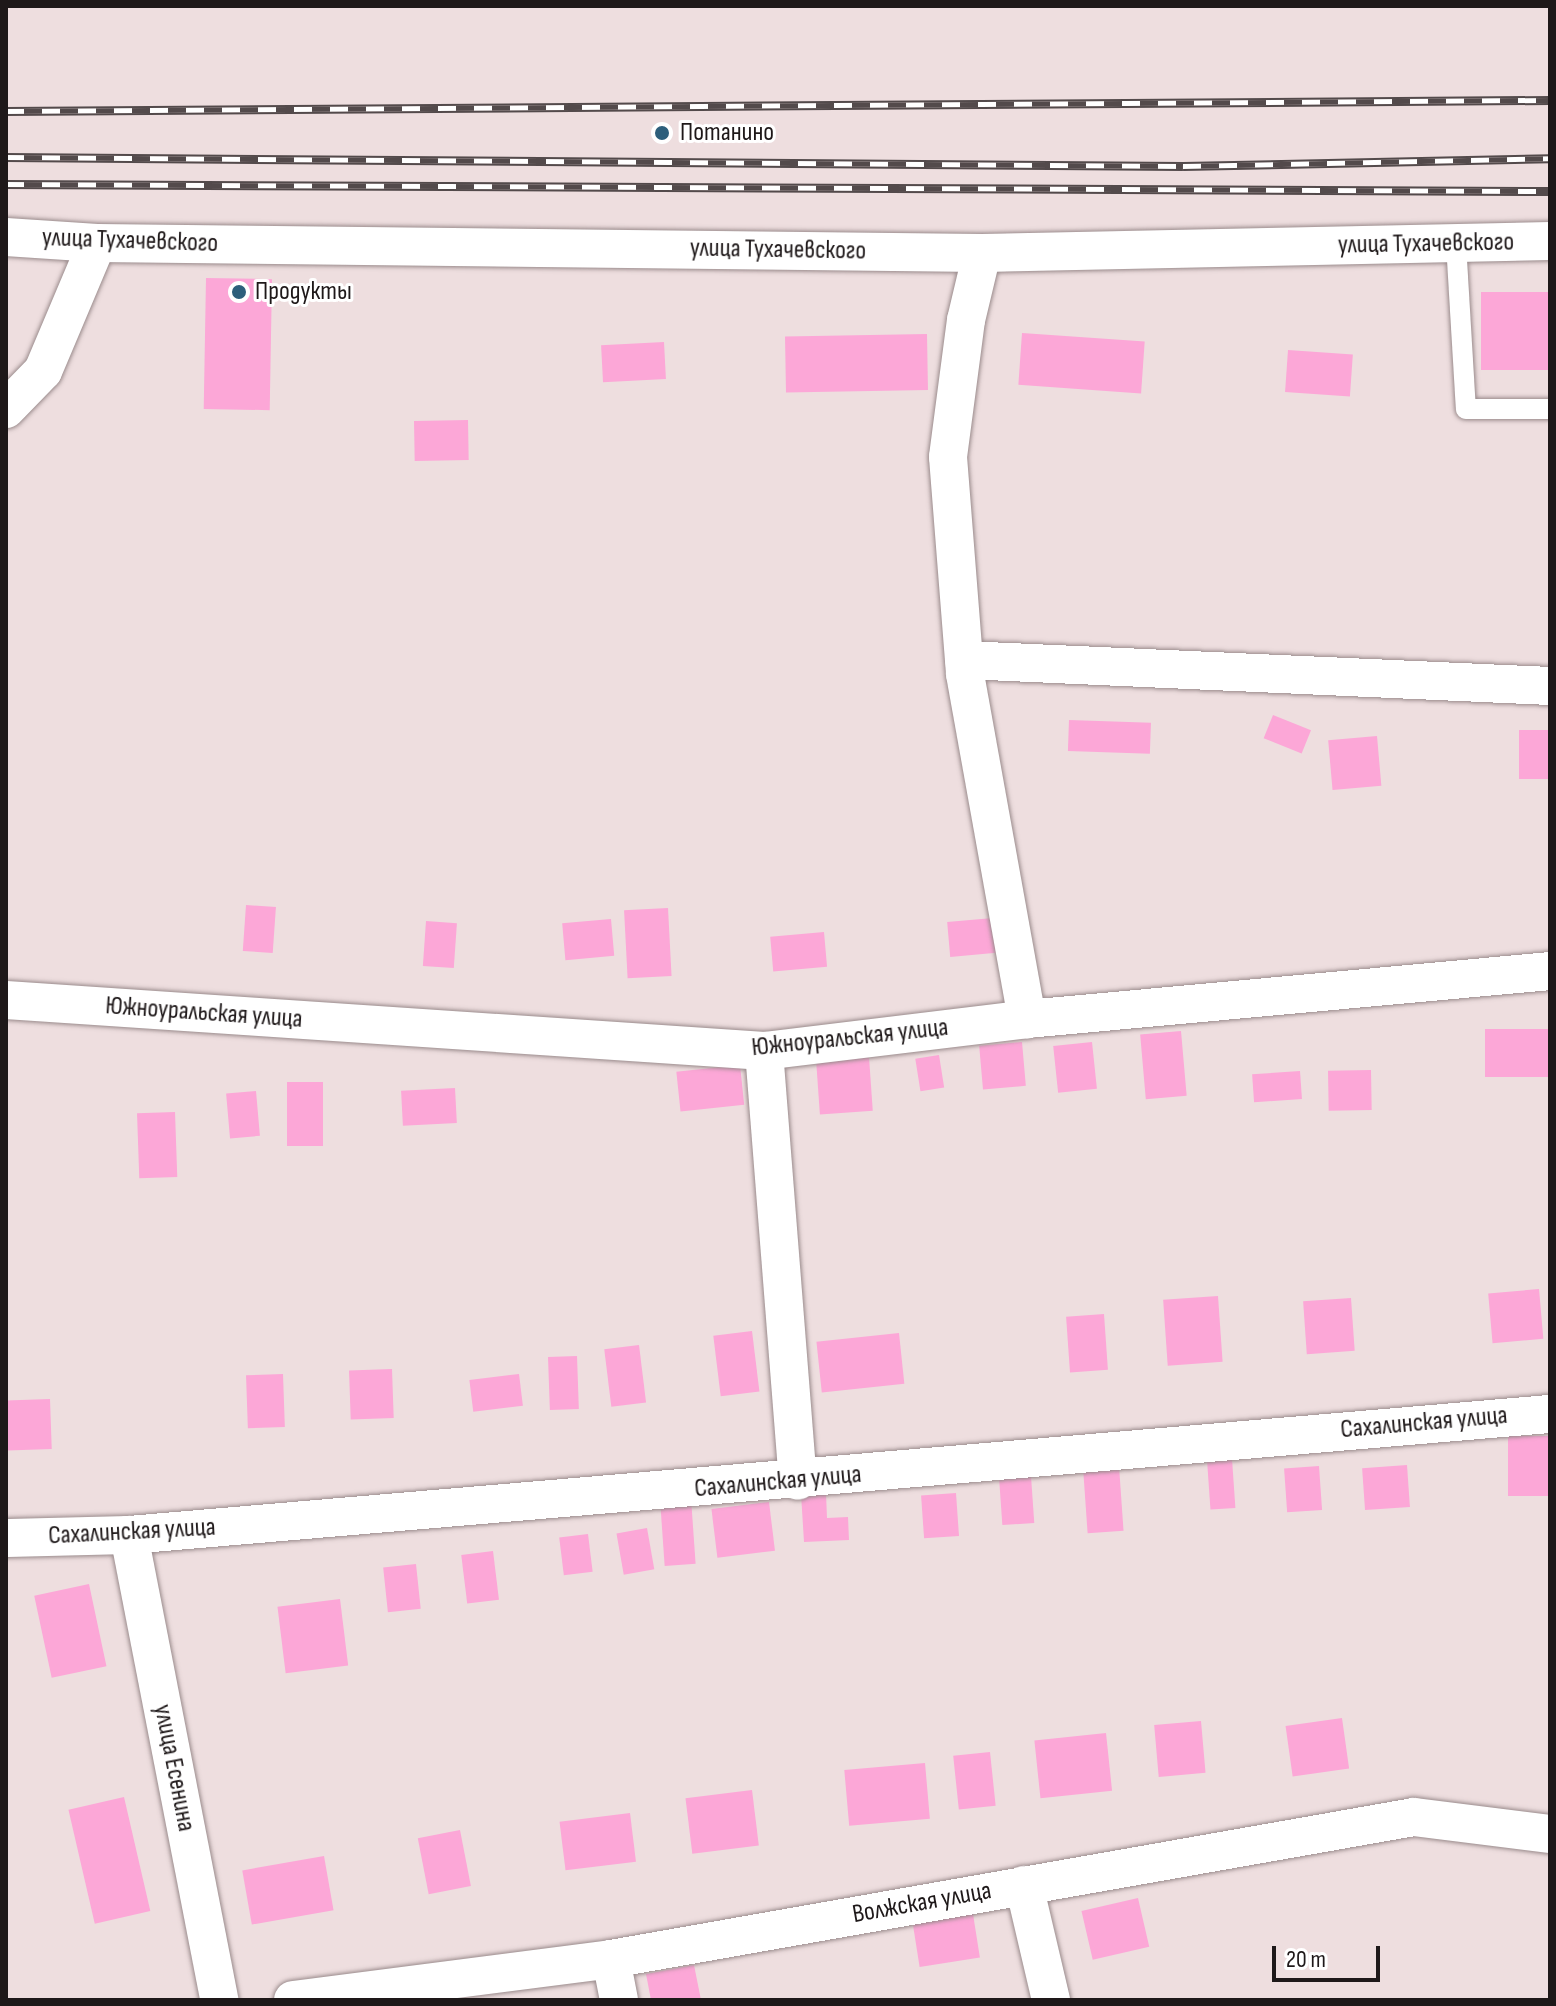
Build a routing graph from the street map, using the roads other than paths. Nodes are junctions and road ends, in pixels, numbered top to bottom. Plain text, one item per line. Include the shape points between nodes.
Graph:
1 (6, 237) edge
2 (1550, 241) edge
3 (97, 243) junction
4 (1456, 243) junction
5 (982, 253) junction
6 (6, 409) edge
7 (1550, 409) edge
8 (964, 660) junction
9 (1550, 686) edge
10 (1550, 971) edge
11 (6, 1000) edge
12 (1027, 1019) junction
13 (764, 1051) junction
14 (1550, 1414) edge
15 (798, 1481) junction
16 (129, 1535) junction
17 (6, 1538) edge
18 (1550, 1834) edge
19 (1024, 1885) junction
20 (611, 1959) junction
21 (219, 2000) edge
22 (293, 2000) edge
23 (619, 2000) edge
24 (1051, 2000) edge

1 - 3 street, улица Тухачевского
2 - 4 street, улица Тухачевского
3 - 5 street, улица Тухачевского
3 - 6 street via 43,371
4 - 5 street, улица Тухачевского
4 - 7 lane via 1466,409
5 - 8 street via 966,320 948,457
8 - 9 street
8 - 12 street
10 - 12 street, Южноуральская улица
11 - 13 street, Южноуральская улица
12 - 13 street, Южноуральская улица
13 - 15 street
14 - 15 street, Сахалинская улица
15 - 16 street, Сахалинская улица
16 - 17 street, Сахалинская улица
16 - 21 street, улица Есенина
18 - 19 street, Волжская улица via 1414,1817
19 - 20 street, Волжская улица
19 - 24 street
20 - 22 street, Волжская улица
20 - 23 street

